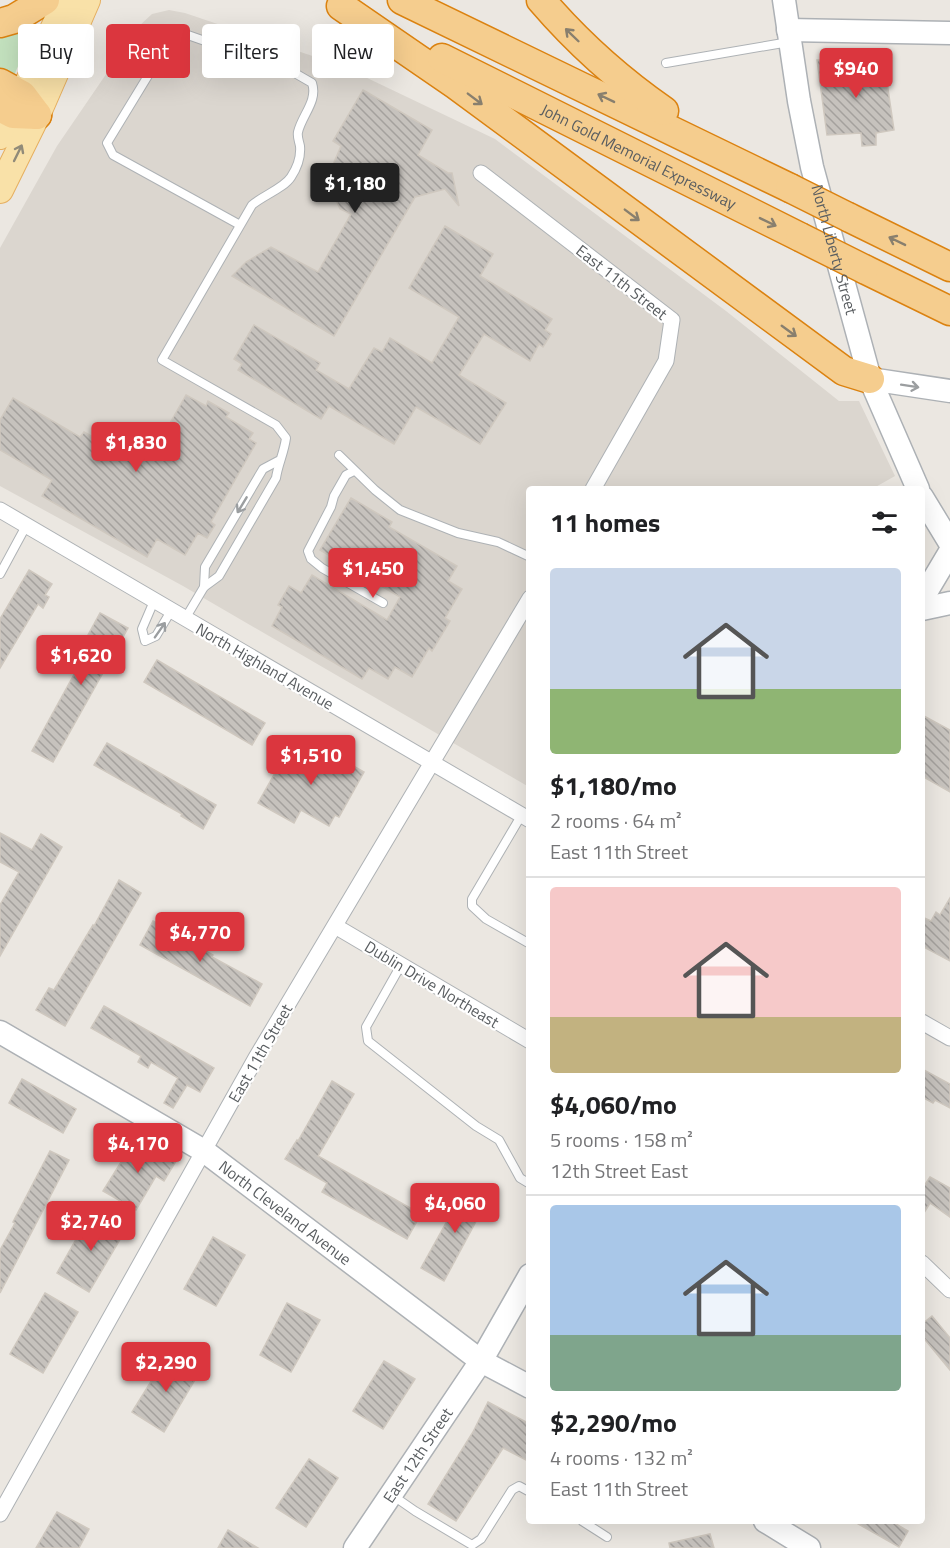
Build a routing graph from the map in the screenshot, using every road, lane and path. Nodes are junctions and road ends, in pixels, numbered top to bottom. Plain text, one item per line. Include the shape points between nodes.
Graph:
1 (45, 0) edge
2 (67, 0) edge
3 (87, 0) edge
4 (402, 0) edge
5 (541, 0) edge
6 (784, 0) edge
7 (335, 3) edge
8 (0, 23) edge
9 (950, 33) edge
10 (789, 36) junction
11 (666, 63) dead end
12 (12, 108) edge
13 (734, 160) junction
14 (481, 173) dead end
15 (0, 190) edge
16 (240, 225) junction
17 (948, 266) edge
18 (950, 311) edge
19 (870, 379) junction
20 (950, 391) edge
21 (339, 455) dead end
22 (278, 461) junction
23 (354, 471) junction
24 (595, 486) edge
25 (917, 486) edge
26 (925, 502) edge
27 (0, 510) edge
28 (26, 526) junction
29 (950, 543) edge
30 (950, 552) edge
31 (526, 555) edge
32 (0, 574) edge
33 (204, 587) junction
34 (925, 594) edge
35 (154, 601) junction
36 (383, 603) dead end
37 (950, 603) edge
38 (526, 605) edge
39 (925, 608) edge
40 (178, 615) junction
41 (432, 765) junction
42 (525, 818) edge
43 (335, 926) junction
44 (526, 942) edge
45 (401, 965) junction
46 (925, 1024) edge
47 (0, 1032) edge
48 (950, 1038) edge
49 (526, 1039) edge
50 (204, 1151) junction
51 (526, 1182) edge
52 (925, 1266) edge
53 (526, 1282) edge
54 (950, 1290) edge
55 (481, 1361) junction
56 (526, 1385) edge
57 (526, 1490) edge
58 (391, 1494) junction
59 (0, 1514) edge
60 (587, 1524) edge
61 (770, 1524) edge
62 (607, 1537) dead end
63 (355, 1548) edge
64 (809, 1548) edge

1 - 8 highway
2 - 12 main road
3 - 12 main road
13 -> 4 highway
13 -> 5 highway via 603,64
6 - 10 street, North Liberty Street
7 -> 18 highway, John Gold Memorial Expressway, bridge
7 -> 19 highway via 466,92 844,371
9 - 10 street
10 - 11 lane
10 - 19 street, North Liberty Street via 812,167
15 -> 12 main road
17 -> 13 highway, bridge
14 - 24 street, East 11th Street via 672,320 666,361
16 - 16 lane via 252,205 281,187 295,170 300,158 297,134 313,97 312,83 293,72 174,33 117,124 107,142 109,149 113,155
16 - 22 lane via 162,360 276,425 286,438
19 -> 20 street
19 - 25 street, North Liberty Street
21 - 23 lane
22 - 33 lane via 276,478 219,576
22 -> 33 lane via 263,470 205,567
23 - 31 lane via 400,510
23 - 36 lane via 346,475 308,550 311,559 322,568
26 - 29 street
27 - 28 street, North Highland Avenue
28 - 32 lane
28 - 35 street, North Highland Avenue
30 - 34 street
33 - 40 lane
35 - 40 street, North Highland Avenue
35 -> 40 lane via 142,629 145,641
37 - 39 street
38 - 41 street, East 11th Street
40 - 41 street, North Highland Avenue
41 - 42 street, North Highland Avenue
41 - 43 street, East 11th Street
42 - 44 lane via 472,899 472,906 486,919
43 - 45 street, Dublin Drive Northeast
43 - 50 street, East 11th Street
45 - 49 street, Dublin Drive Northeast
45 - 51 lane via 366,1027 368,1041 499,1140 520,1178
46 - 48 street
47 - 50 street, North Cleveland Avenue
50 - 55 street, North Cleveland Avenue
50 - 59 street, East 11th Street
52 - 54 street
53 - 55 street, East 12th Street
55 - 56 street, North Cleveland Avenue
55 - 58 street, East 12th Street
57 - 58 lane via 519,1486 512,1490 481,1539 472,1545
58 - 63 street, East 12th Street
60 - 62 lane
61 - 64 street

